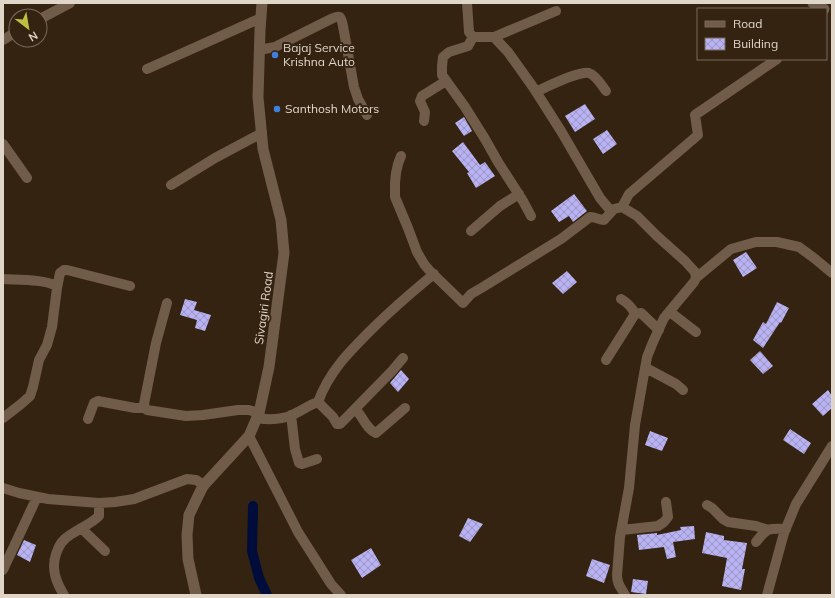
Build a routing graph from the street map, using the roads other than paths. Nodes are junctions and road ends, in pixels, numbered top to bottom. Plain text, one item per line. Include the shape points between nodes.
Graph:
1 (70, 3) edge
2 (262, 3) edge
3 (467, 3) edge
4 (813, 3) edge
5 (822, 8) edge
6 (556, 11) dead end
7 (48, 15) edge
8 (261, 18) junction
9 (473, 37) junction
10 (494, 37) junction
11 (260, 50) junction
12 (776, 60) edge
13 (147, 68) dead end
14 (446, 81) junction
15 (606, 91) dead end
16 (536, 92) junction
17 (367, 115) dead end
18 (424, 121) dead end
19 (262, 133) junction
20 (3, 144) edge
21 (402, 156) dead end
22 (27, 178) dead end
23 (171, 185) dead end
24 (519, 194) junction
25 (618, 208) junction
26 (531, 216) dead end
27 (471, 231) dead end
28 (832, 273) edge
29 (434, 274) junction
30 (696, 278) junction
31 (3, 279) edge
32 (57, 286) junction
33 (130, 286) dead end
34 (622, 299) dead end
35 (167, 303) dead end
36 (670, 312) junction
37 (635, 314) junction
38 (659, 330) junction
39 (696, 332) dead end
40 (403, 358) dead end
41 (606, 360) dead end
42 (646, 368) junction
43 (683, 390) dead end
44 (318, 402) junction
45 (145, 408) junction
46 (405, 408) dead end
47 (355, 409) junction
48 (258, 415) junction
49 (291, 415) junction
50 (3, 418) edge
51 (88, 419) dead end
52 (248, 436) junction
53 (830, 452) edge
54 (316, 459) dead end
55 (204, 485) junction
56 (3, 488) edge
57 (37, 497) junction
58 (666, 502) dead end
59 (99, 503) junction
60 (707, 505) dead end
61 (81, 528) junction
62 (786, 529) junction
63 (622, 530) junction
64 (768, 530) junction
65 (756, 542) dead end
66 (105, 551) dead end
67 (3, 570) edge
68 (64, 595) edge
69 (196, 595) edge
70 (341, 595) edge
71 (625, 595) edge
72 (767, 595) edge

1 - 7 street
2 - 8 main road, Sivagiri Road
3 - 9 street via 469,32
4 - 5 main road
6 - 10 street
8 - 11 main road, Sivagiri Road
8 - 13 street
9 - 10 street
9 - 14 street via 468,46 449,52 443,57 442,75
10 - 16 street via 508,52
11 - 17 street via 275,47 337,16 341,17 354,88
11 - 19 main road, Sivagiri Road via 258,97
12 - 25 street via 695,115 698,135 630,194
14 - 18 street via 422,96 420,102 425,112
14 - 24 street
15 - 16 street via 594,76 583,73
16 - 25 street via 600,198 610,210
19 - 23 street
19 - 48 main road, Sivagiri Road via 263,149 281,220 284,253 269,367
20 - 22 street
21 - 29 street via 396,173 396,197 417,252
24 - 26 street
24 - 27 street via 500,206
25 - 29 street via 604,220 590,217 561,239 471,294 463,303
25 - 30 street via 637,216 685,261 695,272
28 - 30 street via 799,247 777,242 756,242 731,249
29 - 44 street via 387,314 340,362
30 - 36 street
31 - 32 street via 38,281
32 - 33 street via 60,273 66,270
32 - 50 street via 52,327 30,396
34 - 37 street
35 - 45 street via 156,343
36 - 38 street
36 - 39 street
37 - 38 street via 641,313
37 - 41 street
38 - 42 street via 647,357
40 - 47 street
42 - 43 street
42 - 63 street via 635,425
44 - 47 street via 337,424
44 - 49 street
45 - 48 street via 186,416 238,410 249,410
45 - 51 street via 97,401
46 - 47 street via 376,434
48 - 49 street via 268,420
48 - 52 main road, Sivagiri Road
49 - 54 street via 299,462 302,464
52 - 55 main road, Sivagiri Road
52 - 70 street via 298,532 331,584
53 - 62 street via 796,504
55 - 59 street via 196,480 187,479 134,499
55 - 69 main road, Sivagiri Road via 190,515 187,535 188,559
56 - 57 street
57 - 59 street
57 - 67 street
58 - 63 street via 668,516 658,526
59 - 61 street via 99,516
60 - 64 street via 728,522
61 - 66 street
61 - 68 street via 65,538 59,545 55,558 55,577
62 - 64 street
62 - 72 street
63 - 71 street via 617,579
64 - 65 street

